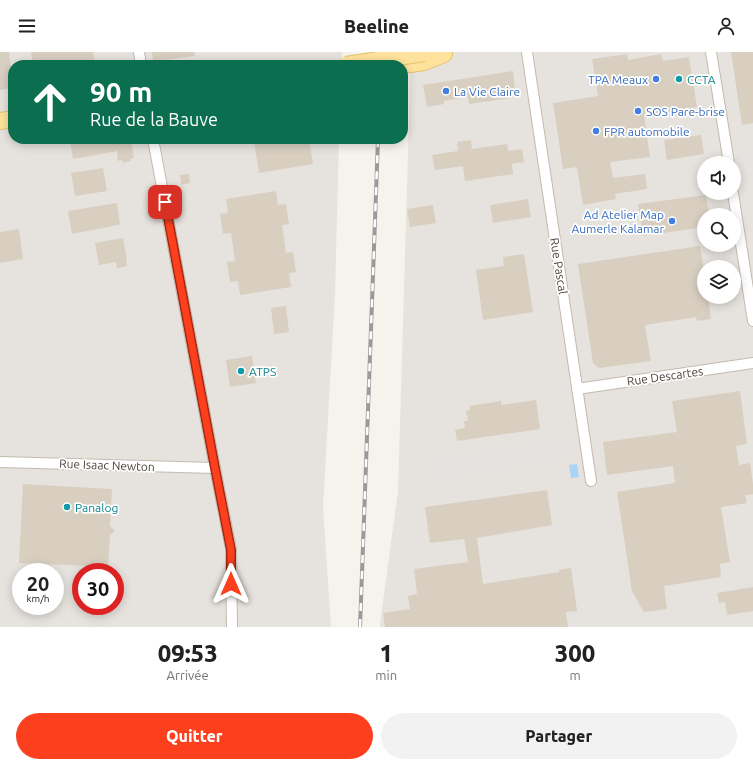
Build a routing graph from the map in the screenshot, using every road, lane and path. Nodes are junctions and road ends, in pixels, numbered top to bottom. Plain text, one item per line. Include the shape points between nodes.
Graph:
1 (527, 52) edge
2 (452, 53) edge
3 (712, 53) edge
4 (424, 58) edge
5 (402, 60) edge
6 (408, 63) edge
7 (154, 144) edge
8 (728, 156) edge
9 (734, 200) edge
10 (753, 322) edge
11 (753, 363) edge
12 (577, 389) junction
13 (0, 462) edge
14 (215, 468) junction
15 (591, 481) dead end
16 (232, 627) edge

1 - 12 street, Rue Pascal
2 - 4 main road
3 - 8 street
4 - 5 main road, bridge
4 - 6 main road
7 - 14 street
9 - 10 street
11 - 12 street, Rue Descartes
12 - 15 street, Rue Pascal
13 - 14 street, Rue Isaac Newton
14 - 16 street via 231,550

